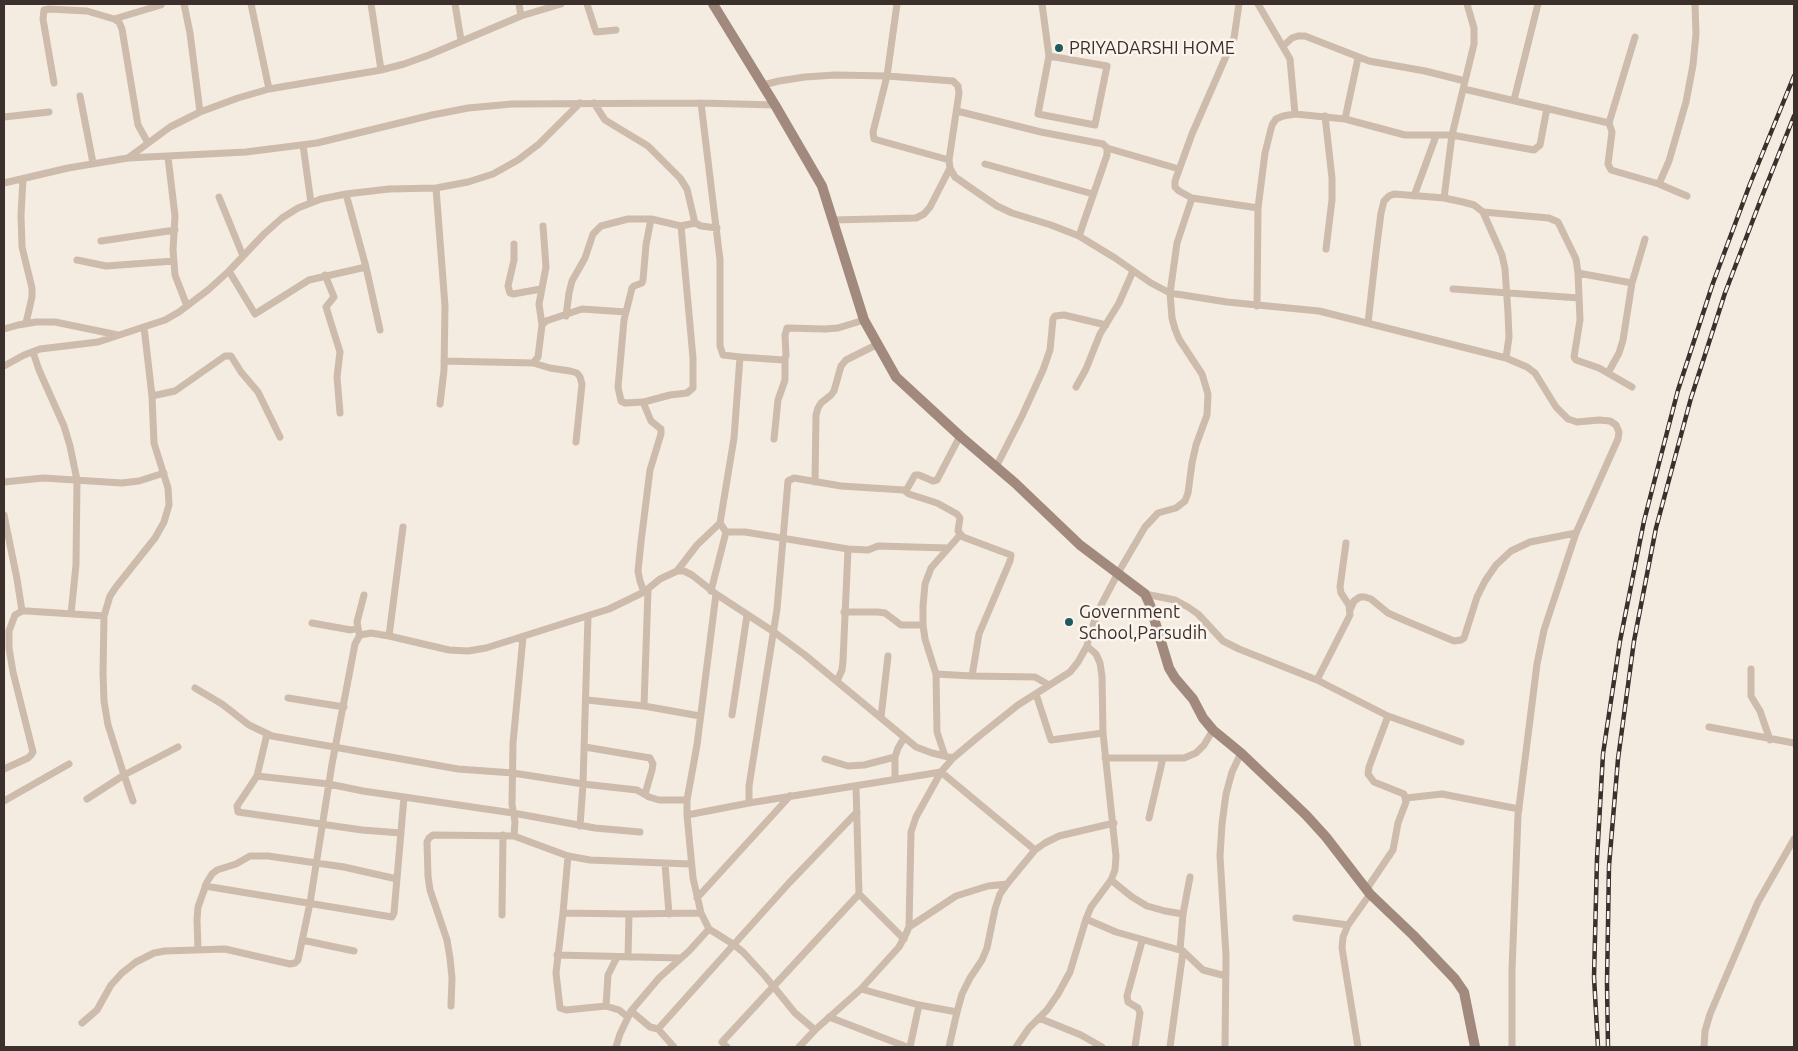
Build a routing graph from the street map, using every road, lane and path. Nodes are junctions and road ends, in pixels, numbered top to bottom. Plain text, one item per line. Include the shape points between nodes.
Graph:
1 (184, 4) edge
2 (251, 4) edge
3 (371, 4) edge
4 (455, 4) edge
5 (519, 4) edge
6 (561, 4) edge
7 (587, 4) edge
8 (712, 4) edge
9 (897, 4) edge
10 (1042, 4) edge
11 (1239, 4) edge
12 (1258, 4) edge
13 (1467, 4) edge
14 (1538, 4) edge
15 (1695, 4) edge
16 (161, 5) dead end
17 (88, 7) edge
18 (521, 16) junction
19 (114, 18) junction
20 (616, 30) dead end
21 (1635, 37) dead end
22 (461, 40) junction
23 (1283, 46) junction
24 (1049, 56) junction
25 (1358, 58) junction
26 (381, 70) junction
27 (887, 76) junction
28 (54, 83) dead end
29 (763, 85) junction
30 (1465, 85) junction
31 (269, 89) junction
32 (80, 96) dead end
33 (1514, 100) junction
34 (580, 103) junction
35 (594, 103) junction
36 (701, 103) junction
37 (775, 105) junction
38 (1547, 108) junction
39 (957, 111) junction
40 (50, 112) dead end
41 (200, 112) junction
42 (1295, 114) junction
43 (1324, 116) junction
44 (4, 117) edge
45 (1345, 120) junction
46 (1610, 123) junction
47 (1436, 136) junction
48 (1452, 136) junction
49 (148, 143) junction
50 (303, 145) junction
51 (1107, 148) junction
52 (168, 156) junction
53 (128, 158) junction
54 (949, 160) junction
55 (92, 163) junction
56 (985, 164) dead end
57 (950, 168) junction
58 (1179, 170) junction
59 (22, 179) junction
60 (4, 183) edge
61 (1659, 184) junction
62 (436, 188) junction
63 (346, 194) junction
64 (1092, 194) junction
65 (1414, 196) junction
66 (1687, 196) dead end
67 (218, 197) dead end
68 (1192, 198) junction
69 (1444, 198) junction
70 (311, 202) junction
71 (1258, 208) junction
72 (1482, 212) junction
73 (651, 219) junction
74 (833, 220) junction
75 (695, 223) junction
76 (543, 226) dead end
77 (681, 226) junction
78 (717, 228) junction
79 (175, 230) junction
80 (1079, 236) junction
81 (1645, 240) dead end
82 (102, 241) dead end
83 (514, 244) dead end
84 (1326, 249) dead end
85 (243, 256) junction
86 (77, 260) dead end
87 (174, 261) junction
88 (366, 267) junction
89 (229, 271) junction
90 (1133, 271) junction
91 (1578, 273) junction
92 (325, 275) junction
93 (1632, 284) junction
94 (541, 289) junction
95 (1453, 289) dead end
96 (1170, 293) junction
97 (1506, 293) junction
98 (1579, 298) junction
99 (187, 306) junction
100 (1257, 306) junction
101 (626, 312) junction
102 (566, 316) junction
103 (864, 320) junction
104 (26, 323) junction
105 (1368, 323) junction
106 (542, 325) junction
107 (1106, 325) junction
108 (144, 327) junction
109 (4, 329) edge
110 (380, 330) dead end
111 (119, 335) junction
112 (878, 344) junction
113 (33, 352) junction
114 (740, 357) junction
115 (785, 358) junction
116 (1506, 358) junction
117 (444, 361) junction
118 (533, 363) junction
119 (4, 366) edge
120 (1608, 373) junction
121 (1076, 387) dead end
122 (1632, 387) dead end
123 (152, 396) junction
124 (644, 402) junction
125 (440, 404) dead end
126 (340, 413) dead end
127 (960, 436) junction
128 (280, 437) dead end
129 (774, 439) dead end
130 (576, 442) dead end
131 (996, 466) junction
132 (164, 472) junction
133 (76, 480) junction
134 (4, 482) edge
135 (815, 482) junction
136 (904, 490) junction
137 (4, 515) edge
138 (720, 523) junction
139 (403, 527) dead end
140 (726, 532) junction
141 (1576, 533) junction
142 (960, 535) junction
143 (784, 539) junction
144 (1346, 543) dead end
145 (947, 548) junction
146 (848, 549) junction
147 (677, 571) junction
148 (1118, 572) junction
149 (646, 591) junction
150 (713, 593) junction
151 (1144, 594) junction
152 (364, 595) dead end
153 (1350, 610) junction
154 (22, 611) junction
155 (844, 612) junction
156 (71, 614) junction
157 (747, 615) junction
158 (104, 616) junction
159 (588, 616) junction
160 (312, 623) dead end
161 (923, 625) junction
162 (359, 632) junction
163 (774, 632) junction
164 (390, 636) junction
165 (523, 637) junction
166 (1087, 646) junction
167 (888, 656) dead end
168 (1751, 669) dead end
169 (936, 674) junction
170 (972, 676) junction
171 (1317, 680) junction
172 (837, 681) junction
173 (1049, 685) junction
174 (195, 688) dead end
175 (1036, 694) junction
176 (288, 698) dead end
177 (586, 700) junction
178 (644, 706) junction
179 (344, 707) junction
180 (700, 716) junction
181 (732, 716) dead end
182 (1388, 716) junction
183 (881, 717) junction
184 (1709, 727) dead end
185 (1213, 730) junction
186 (1103, 733) junction
187 (267, 734) junction
188 (904, 738) junction
189 (1770, 740) junction
190 (1461, 742) dead end
191 (1794, 743) edge
192 (178, 747) dead end
193 (336, 747) junction
194 (585, 747) junction
195 (1241, 753) junction
196 (945, 756) junction
197 (895, 757) junction
198 (953, 758) junction
199 (1105, 758) junction
200 (1163, 758) junction
201 (825, 759) dead end
202 (69, 764) dead end
203 (4, 769) edge
204 (941, 772) junction
205 (513, 773) junction
206 (124, 776) junction
207 (257, 776) junction
208 (895, 779) junction
209 (329, 784) junction
210 (583, 784) junction
211 (856, 787) junction
212 (645, 794) junction
213 (790, 796) junction
214 (404, 797) junction
215 (1406, 798) junction
216 (87, 799) dead end
217 (687, 800) junction
218 (4, 801) edge
219 (134, 801) dead end
220 (749, 803) junction
221 (1519, 809) junction
222 (857, 812) junction
223 (513, 813) junction
224 (687, 815) junction
225 (1150, 818) dead end
226 (1114, 823) junction
227 (322, 824) junction
228 (580, 826) junction
229 (640, 832) dead end
230 (401, 833) junction
231 (503, 835) junction
232 (514, 836) junction
233 (1794, 841) edge
234 (1036, 850) junction
235 (568, 856) junction
236 (317, 864) junction
237 (666, 864) junction
238 (690, 864) junction
239 (1190, 877) dead end
240 (397, 879) junction
241 (1111, 880) junction
242 (1007, 884) junction
243 (206, 886) junction
244 (1368, 892) junction
245 (859, 894) junction
246 (697, 898) junction
247 (310, 903) junction
248 (563, 913) junction
249 (701, 913) junction
250 (630, 914) junction
251 (669, 914) junction
252 (1182, 914) junction
253 (502, 915) dead end
254 (1296, 918) dead end
255 (1086, 919) junction
256 (1348, 925) junction
257 (909, 927) junction
258 (709, 929) junction
259 (904, 939) junction
260 (302, 940) junction
261 (1142, 941) junction
262 (734, 944) junction
263 (198, 950) junction
264 (354, 951) dead end
265 (1181, 951) junction
266 (557, 955) junction
267 (617, 957) junction
268 (628, 957) junction
269 (680, 958) junction
270 (1226, 976) junction
271 (774, 987) junction
272 (861, 989) junction
273 (919, 1005) junction
274 (451, 1006) dead end
275 (606, 1006) junction
276 (957, 1012) junction
277 (630, 1014) junction
278 (829, 1017) junction
279 (1039, 1018) junction
280 (82, 1023) dead end
281 (658, 1029) junction
282 (814, 1030) junction
283 (722, 1046) edge
284 (616, 1047) edge
285 (674, 1047) edge
286 (799, 1047) edge
287 (909, 1047) edge
288 (949, 1047) edge
289 (1016, 1047) edge
290 (1102, 1047) edge
291 (1134, 1047) edge
292 (1170, 1047) edge
293 (1225, 1047) edge
294 (1358, 1047) edge
295 (1475, 1047) edge
296 (1512, 1047) edge
297 (1704, 1047) edge

1 - 41 street
2 - 31 street
3 - 26 street
4 - 22 street
5 - 18 street
6 - 18 street
7 - 20 street via 596,32
8 - 29 main road
9 - 27 street
10 - 24 street
11 - 58 street via 1234,38
12 - 23 street
13 - 30 street via 1475,37
14 - 33 street
15 - 61 street via 1694,57 1686,102
16 - 19 street
17 - 19 street
17 - 28 street via 44,10
18 - 22 street
19 - 49 street via 122,29 138,125
21 - 46 street
22 - 26 street via 430,55
23 - 25 street via 1292,38 1305,36
23 - 42 street via 1290,59
24 - 24 street via 1107,66 1095,125 1038,114
25 - 30 street via 1425,71
25 - 45 street
26 - 31 street
27 - 29 street via 805,77
27 - 39 street via 953,82 959,93
27 - 54 street via 874,139
29 - 37 main road
30 - 33 street
30 - 48 street
31 - 41 street
32 - 55 street
33 - 38 street
34 - 35 street
34 - 50 street via 468,108
34 - 62 street via 518,160 493,174
35 - 36 street
35 - 75 street via 605,120 648,146 680,178 687,189
36 - 37 street
36 - 78 street
37 - 74 main road via 822,186
38 - 46 street
38 - 48 street via 1540,145 1534,150
39 - 51 street via 1103,144
39 - 54 street
40 - 44 street
41 - 49 street
42 - 43 street
42 - 71 street via 1276,119 1272,125
43 - 45 street
43 - 84 street via 1332,178
45 - 47 street via 1405,135
46 - 61 street via 1609,167 1615,172
47 - 48 street
47 - 65 street
48 - 69 street
49 - 53 street
50 - 52 street
50 - 70 street
51 - 58 street
51 - 64 street
52 - 53 street
52 - 79 street
53 - 55 street
54 - 57 street
55 - 59 street
56 - 64 street
57 - 74 street via 930,207 916,218
57 - 80 street via 955,177 997,206
58 - 68 street via 1175,186
59 - 60 street
59 - 104 street via 22,247 32,288
61 - 66 street
62 - 63 street
62 - 117 street via 444,272
63 - 70 street
63 - 88 street
64 - 80 street
65 - 69 street
65 - 105 street via 1394,194 1384,201
67 - 85 street
68 - 71 street
68 - 96 street via 1176,243
69 - 72 street via 1474,205
70 - 85 street via 282,218
71 - 100 street
72 - 91 street via 1549,218 1558,222 1576,259
72 - 97 street via 1502,255
73 - 77 street
73 - 101 street via 643,280 632,288
73 - 102 street via 612,222 593,234 568,292
74 - 103 main road
75 - 77 street
75 - 78 street
76 - 94 street via 546,267
77 - 124 street via 693,388 687,393
78 - 114 street via 721,352
79 - 82 street
79 - 87 street
80 - 90 street
81 - 93 street
83 - 94 street via 508,286 510,293
85 - 89 street
86 - 87 street via 106,266
87 - 99 street via 175,275
88 - 92 street
88 - 110 street
89 - 92 street via 255,314 309,280
89 - 99 street
90 - 96 street
90 - 107 street
91 - 93 street
91 - 98 street
92 - 126 street via 334,297 326,307 340,352 337,377
93 - 120 street via 1623,340
94 - 106 street
95 - 97 street
96 - 100 street
96 - 148 street via 1174,329 1202,374 1208,394 1207,415 1196,445 1185,501 1153,517
97 - 98 street
97 - 116 street
98 - 120 street via 1580,320 1574,356 1579,362
99 - 108 street via 165,320
100 - 105 street via 1319,311
101 - 102 street via 582,309
101 - 124 street via 619,396 625,403
102 - 106 street
103 - 112 main road
103 - 115 street via 825,329 787,328
104 - 109 street
104 - 111 street via 55,322
105 - 116 street
106 - 118 street via 538,357
107 - 121 street
107 - 131 street via 1064,315 1055,316 1043,370
108 - 111 street
108 - 123 street
111 - 113 street via 98,342
112 - 127 main road via 896,377
112 - 135 street via 846,360 834,391 818,408
113 - 119 street
113 - 133 street via 64,426
114 - 115 street
114 - 138 street via 734,438
115 - 129 street via 785,380 778,400
116 - 141 street via 1527,366 1535,373 1556,407 1568,419 1577,422 1610,421 1619,432
117 - 118 street
117 - 125 street
118 - 130 street via 570,371 580,377
120 - 122 street
123 - 128 street via 175,391 225,356 231,356 258,392
123 - 132 street via 154,444
124 - 149 street via 651,421 661,429 650,470 638,571
127 - 131 main road
127 - 136 street via 937,480 915,475
131 - 148 main road via 1080,545
132 - 133 street via 122,483
132 - 158 street via 168,488 164,522 110,596
133 - 134 street via 42,478
133 - 156 street via 76,565
135 - 136 street
135 - 143 street via 794,478 788,481
136 - 142 street via 957,514
137 - 154 street
138 - 140 street
138 - 147 street
139 - 164 street
140 - 143 street
140 - 150 street
141 - 153 street via 1530,542 1511,551 1485,581 1461,640 1406,621 1365,597 1354,601
141 - 221 street via 1540,647
142 - 145 street
142 - 170 street via 1009,554 1011,558 979,634
143 - 146 street
143 - 163 street
144 - 153 street via 1340,587
145 - 146 street via 878,546 868,550
145 - 161 street via 931,568 925,584
146 - 155 street
147 - 149 street
147 - 150 street via 692,575
148 - 151 main road
148 - 166 street via 1098,609
149 - 159 street
149 - 178 street
150 - 157 street
150 - 180 street
151 - 171 street via 1175,600 1198,614 1223,641
151 - 185 main road via 1168,668
152 - 162 street
153 - 171 street via 1350,616
154 - 156 street
154 - 203 street via 12,620 9,648 33,752 28,758
155 - 161 street via 885,613 901,625
155 - 172 street via 843,661
156 - 158 street
157 - 163 street
157 - 181 street
158 - 206 street via 104,701
159 - 165 street
159 - 177 street
160 - 162 street
161 - 169 street
162 - 164 street
162 - 179 street
163 - 172 street
163 - 220 street
164 - 165 street via 449,650 468,651
165 - 205 street
166 - 173 street via 1070,672
166 - 186 street via 1100,663
167 - 183 street
168 - 189 street via 1751,696
169 - 170 street
169 - 196 street via 937,732
170 - 173 street via 1035,677
171 - 182 street
172 - 183 street
173 - 175 street
174 - 187 street
175 - 186 street via 1051,740
175 - 198 street
176 - 179 street
177 - 178 street
177 - 194 street
178 - 180 street
179 - 193 street
180 - 217 street
182 - 190 street
182 - 215 street via 1368,774 1374,782 1400,792
183 - 188 street
184 - 189 street
185 - 195 main road
185 - 200 street via 1196,753 1184,758
186 - 199 street
187 - 193 street
187 - 207 street
188 - 196 street via 916,747
188 - 197 street
189 - 191 street
192 - 206 street
193 - 205 street via 458,769
193 - 209 street
194 - 210 street
194 - 212 street via 650,758 652,770
195 - 244 main road via 1306,815
195 - 270 street via 1226,794 1222,824 1220,856
196 - 198 street
197 - 201 street via 848,766
197 - 208 street
198 - 204 street
199 - 200 street
199 - 226 street
200 - 225 street
202 - 218 street
204 - 208 street
204 - 234 street
204 - 257 street via 911,832
205 - 210 street
205 - 223 street
206 - 216 street
206 - 219 street
207 - 209 street
207 - 227 street via 237,806 238,812
208 - 211 street
209 - 214 street
209 - 227 street
210 - 212 street via 637,790
210 - 228 street
211 - 213 street
211 - 222 street
212 - 217 street via 659,800
213 - 220 street
213 - 246 street
214 - 223 street
214 - 230 street
215 - 221 street via 1442,794
215 - 244 street via 1393,850
217 - 224 street
220 - 224 street
221 - 296 street
222 - 245 street
222 - 262 street
223 - 228 street
223 - 232 street
224 - 238 street
226 - 234 street via 1059,836
226 - 241 street via 1116,856
227 - 230 street
227 - 236 street
228 - 229 street
230 - 240 street
231 - 232 street
231 - 253 street
231 - 274 street via 438,834 429,838 428,876 447,940 452,978
232 - 235 street
233 - 297 street via 1758,902 1710,1014
234 - 242 street
235 - 237 street
235 - 248 street
236 - 240 street
236 - 243 street via 250,856 217,870
236 - 247 street
237 - 238 street
237 - 251 street
238 - 246 street
239 - 252 street
240 - 247 street via 392,917
241 - 252 street via 1147,906
241 - 255 street
242 - 257 street via 956,896
242 - 276 street via 995,909 984,954 970,978
243 - 247 street
243 - 263 street via 198,907
244 - 256 street
244 - 295 main road via 1413,935 1464,992
245 - 259 street
245 - 271 street
246 - 249 street
247 - 260 street
248 - 250 street
248 - 266 street
249 - 251 street
249 - 258 street
250 - 251 street
250 - 268 street
252 - 265 street
254 - 256 street
255 - 261 street
255 - 279 street via 1070,972
256 - 294 street via 1342,948
257 - 259 street
258 - 262 street
258 - 269 street
259 - 272 street
260 - 263 street via 298,960 290,964 225,949
260 - 264 street
261 - 265 street
261 - 291 street via 1127,996 1128,1002 1140,1013
262 - 271 street
262 - 281 street
263 - 280 street via 160,952 136,962 122,973 97,1010
265 - 270 street via 1204,970
265 - 292 street
266 - 267 street
266 - 275 street via 556,982 562,1010
267 - 268 street
267 - 275 street via 608,975
268 - 269 street
269 - 277 street
270 - 293 street
271 - 282 street
271 - 283 street
272 - 273 street
272 - 278 street
273 - 276 street
273 - 287 street
275 - 277 street
276 - 288 street
277 - 281 street
277 - 284 street
278 - 282 street
278 - 287 street
279 - 289 street
279 - 290 street
281 - 285 street
282 - 286 street

